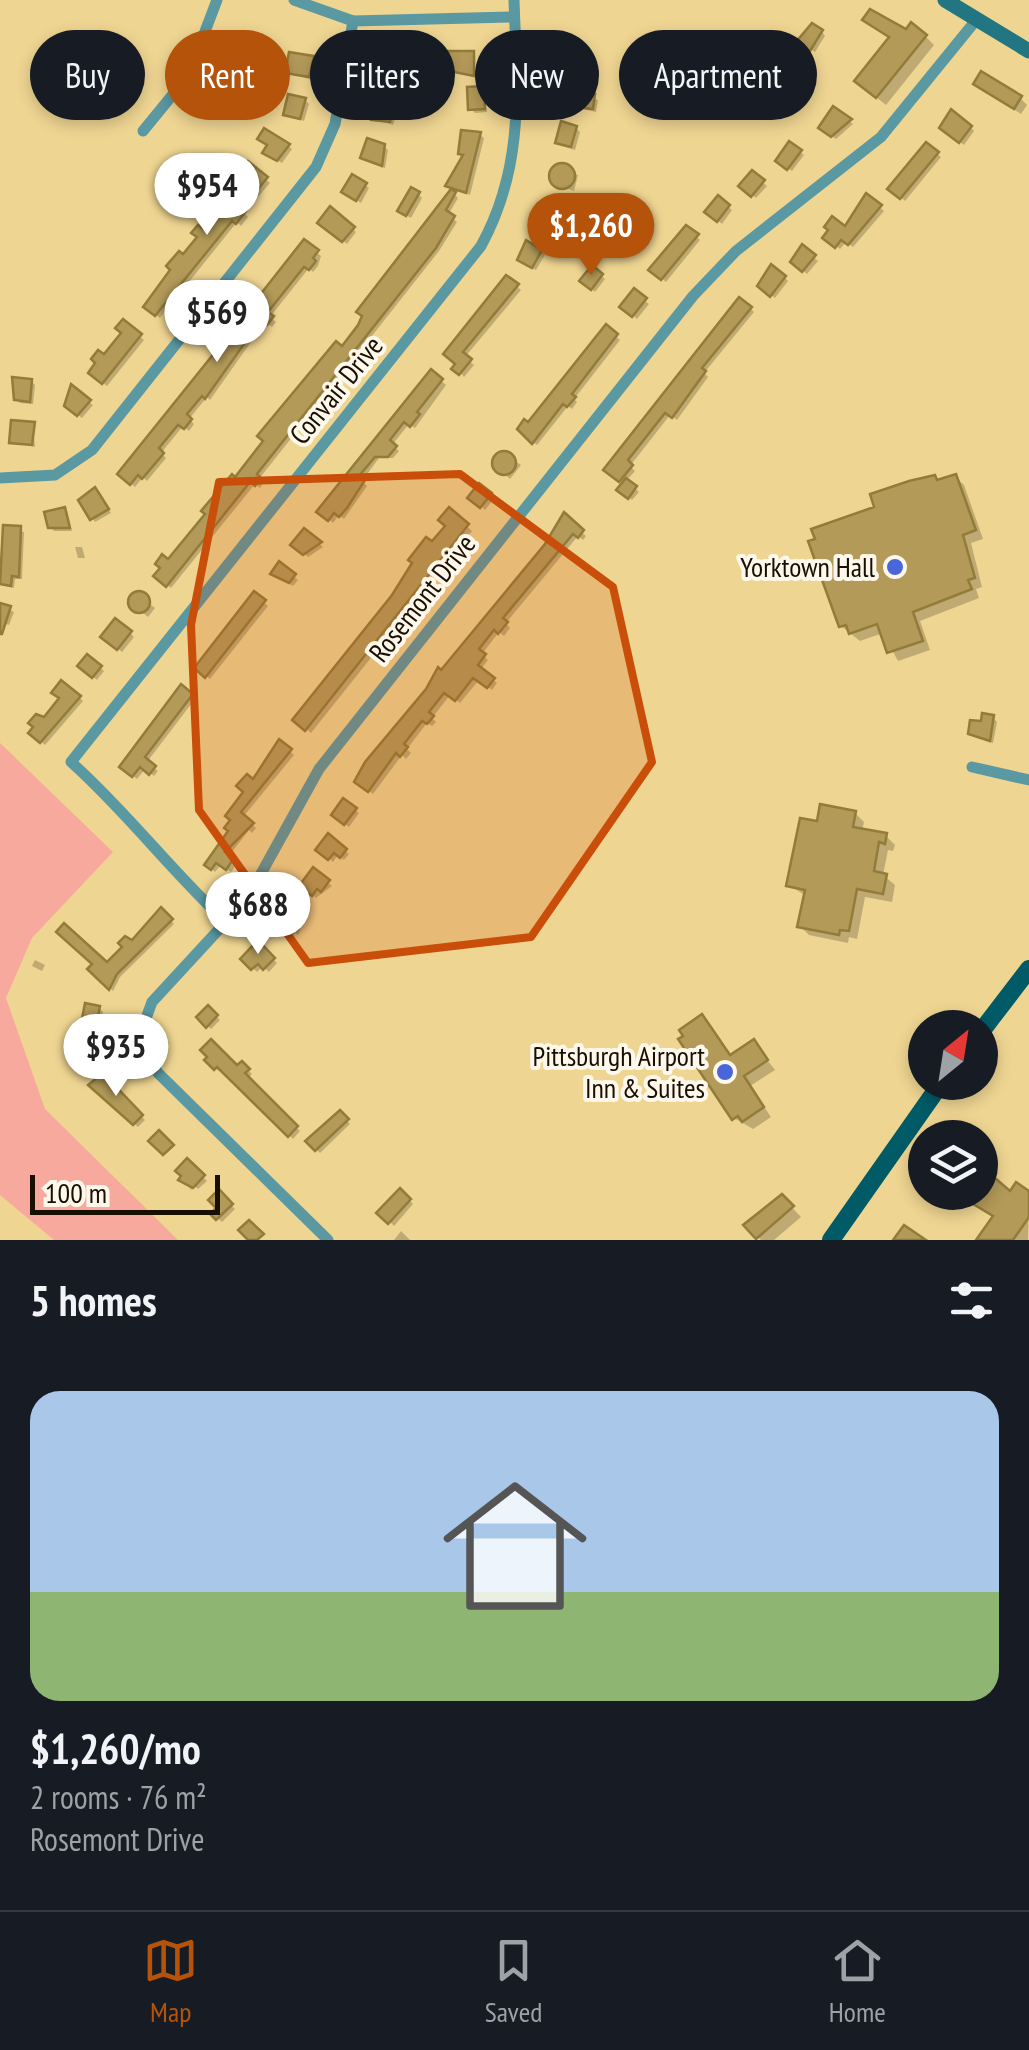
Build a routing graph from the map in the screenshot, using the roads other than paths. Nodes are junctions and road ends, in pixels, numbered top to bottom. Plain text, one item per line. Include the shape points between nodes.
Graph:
1 (217, 0) edge
2 (294, 0) edge
3 (514, 0) edge
4 (945, 0) edge
5 (514, 17) junction
6 (976, 19) junction
7 (353, 22) junction
8 (1029, 49) edge
9 (142, 131) dead end
10 (0, 478) edge
11 (972, 767) dead end
12 (1029, 780) edge
13 (227, 923) junction
14 (1029, 970) edge
15 (998, 1010) edge
16 (929, 1100) edge
17 (328, 1240) edge
18 (831, 1240) edge

1 - 9 street via 188,76
2 - 7 street
3 - 5 street, Convair Drive
4 - 6 street
5 - 7 street
5 - 13 street, Convair Drive via 514,161 481,246 71,762
6 - 8 street
6 - 13 street, Rosemont Drive via 881,137 736,251 693,296 319,770 257,886
7 - 10 street via 331,139 296,195 92,450 54,474
11 - 12 street
13 - 17 street, Rosemont Drive via 145,1012 145,1051 168,1083
14 - 15 main road
16 - 18 main road

